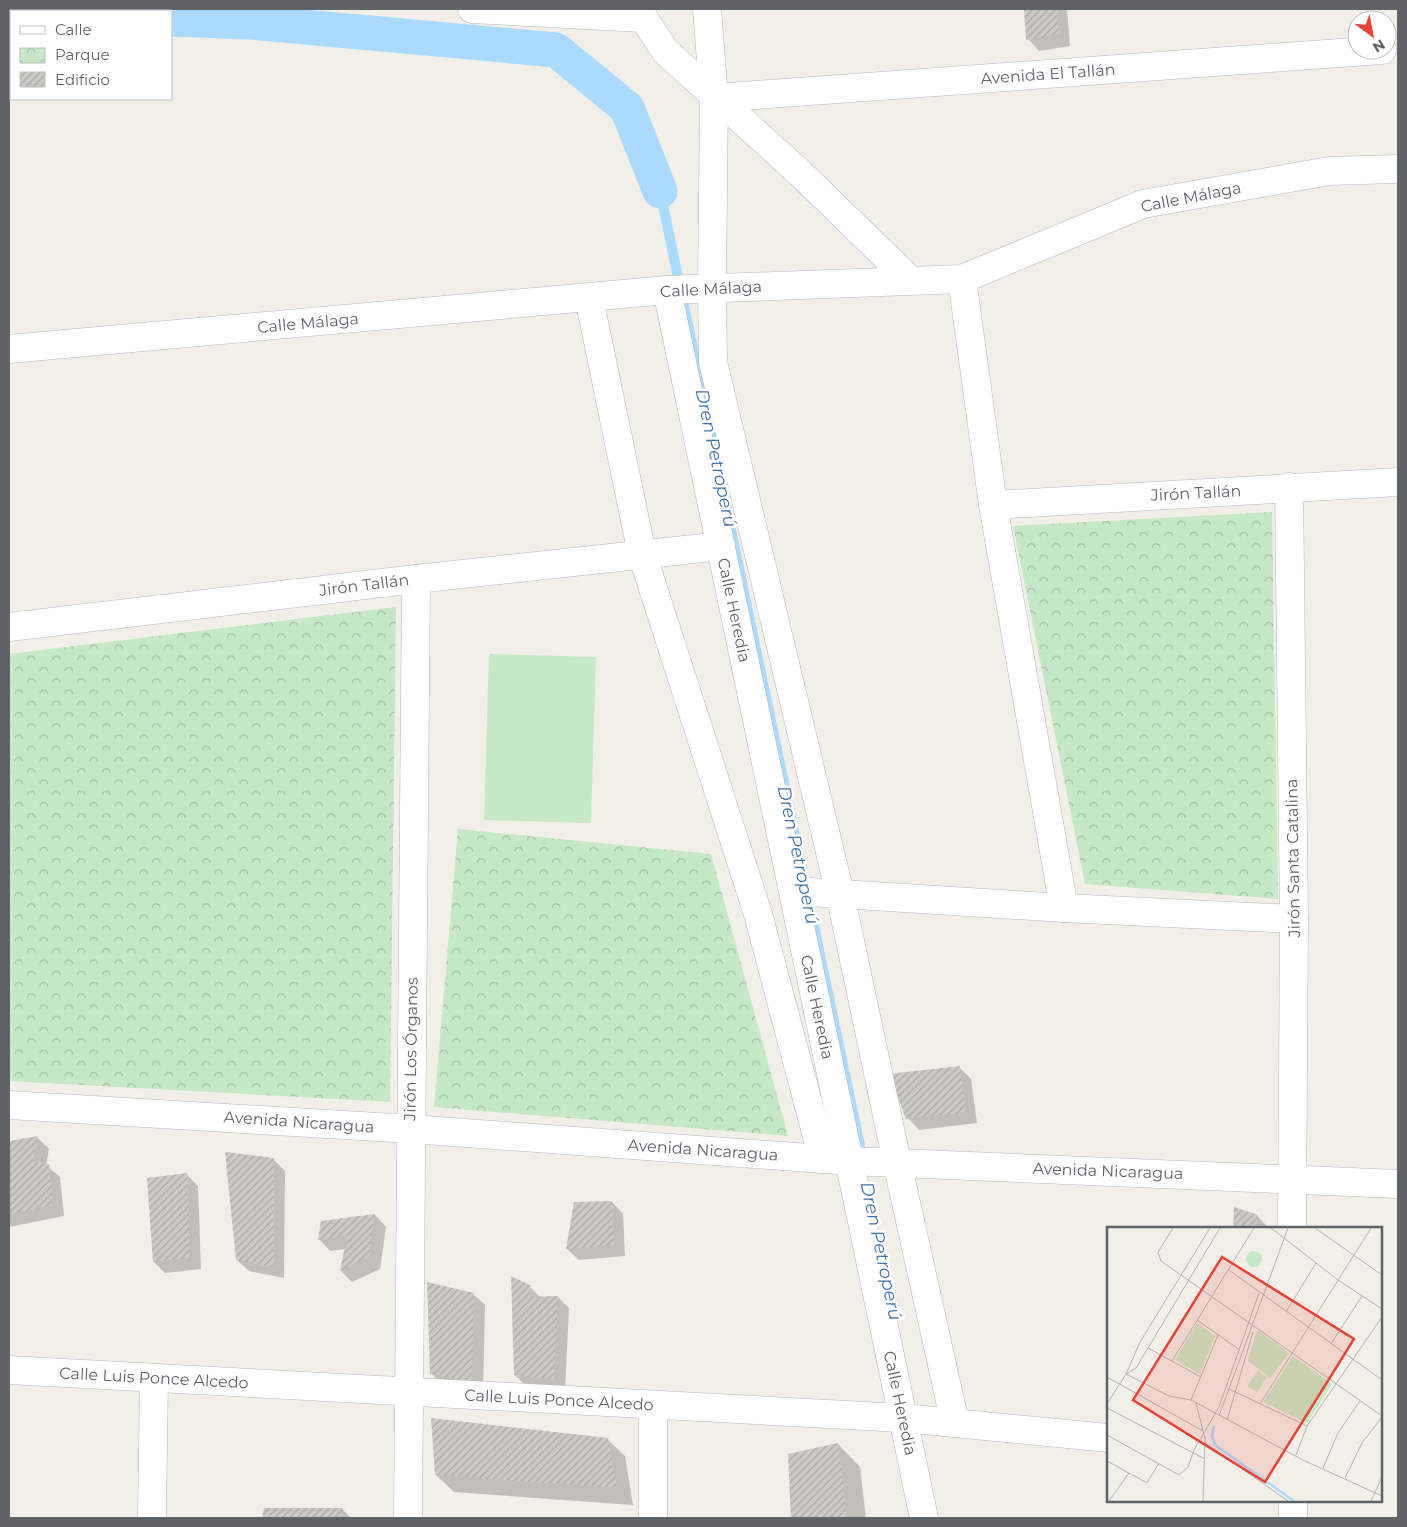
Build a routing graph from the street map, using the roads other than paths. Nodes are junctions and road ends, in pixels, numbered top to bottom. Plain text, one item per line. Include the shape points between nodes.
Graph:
1 (472, 9) edge
2 (707, 9) edge
3 (640, 13) edge
4 (1347, 53) edge
5 (714, 98) junction
6 (1398, 169) edge
7 (962, 279) junction
8 (910, 280) junction
9 (712, 288) junction
10 (667, 290) junction
11 (589, 298) junction
12 (9, 349) edge
13 (1398, 482) edge
14 (1289, 487) junction
15 (993, 505) junction
16 (721, 546) junction
17 (642, 554) junction
18 (416, 579) junction
19 (9, 628) edge
20 (793, 891) junction
21 (840, 894) junction
22 (1064, 908) junction
23 (1294, 919) junction
24 (9, 1104) edge
25 (410, 1129) junction
26 (823, 1159) junction
27 (850, 1161) junction
28 (897, 1162) junction
29 (1293, 1178) junction
30 (1398, 1184) edge
31 (1292, 1227) edge
32 (9, 1370) edge
33 (154, 1378) junction
34 (409, 1392) junction
35 (652, 1405) junction
36 (903, 1418) junction
37 (955, 1424) junction
38 (1107, 1438) edge
39 (1293, 1502) edge
40 (152, 1518) edge
41 (408, 1518) edge
42 (653, 1518) edge
43 (924, 1518) edge
44 (1293, 1518) edge

1 - 3 street
2 - 5 street
3 - 5 street via 665,51
4 - 5 street, Avenida El Tallán
5 - 8 street via 800,173
5 - 9 street
6 - 7 street, Calle Málaga via 1329,171 1143,204
7 - 8 street, Calle Málaga
7 - 15 street
8 - 9 street, Calle Málaga
9 - 10 street, Calle Málaga
9 - 21 street via 713,362
10 - 11 street, Calle Málaga
10 - 16 street, Calle Heredia
11 - 12 street, Calle Málaga
11 - 17 street
13 - 14 street, Jirón Tallán
14 - 15 street, Jirón Tallán
14 - 23 street, Jirón Santa Catalina
15 - 22 street
16 - 17 street, Jirón Tallán
16 - 20 street, Calle Heredia
17 - 18 street, Jirón Tallán
17 - 26 street via 758,914
18 - 19 street, Jirón Tallán
18 - 25 street, Jirón Los Órganos
20 - 21 street
20 - 27 street, Calle Heredia
21 - 22 street
21 - 28 street
22 - 23 street
23 - 29 street, Jirón Santa Catalina
24 - 25 street, Avenida Nicaragua
25 - 26 street, Avenida Nicaragua
25 - 34 street, Jirón Los Órganos
26 - 27 street, Avenida Nicaragua
27 - 28 street, Avenida Nicaragua
27 - 36 street, Calle Heredia
28 - 29 street, Avenida Nicaragua
28 - 37 street
29 - 30 street, Avenida Nicaragua
29 - 31 street, Jirón Santa Catalina
32 - 33 street, Calle Luis Ponce Alcedo
33 - 34 street, Calle Luis Ponce Alcedo
33 - 40 street
34 - 35 street, Calle Luis Ponce Alcedo
34 - 41 street, Jirón Los Órganos
35 - 36 street, Calle Luis Ponce Alcedo
35 - 42 street
36 - 37 street, Calle Luis Ponce Alcedo
36 - 43 street, Calle Heredia
37 - 38 street, Calle Luis Ponce Alcedo
39 - 44 street

